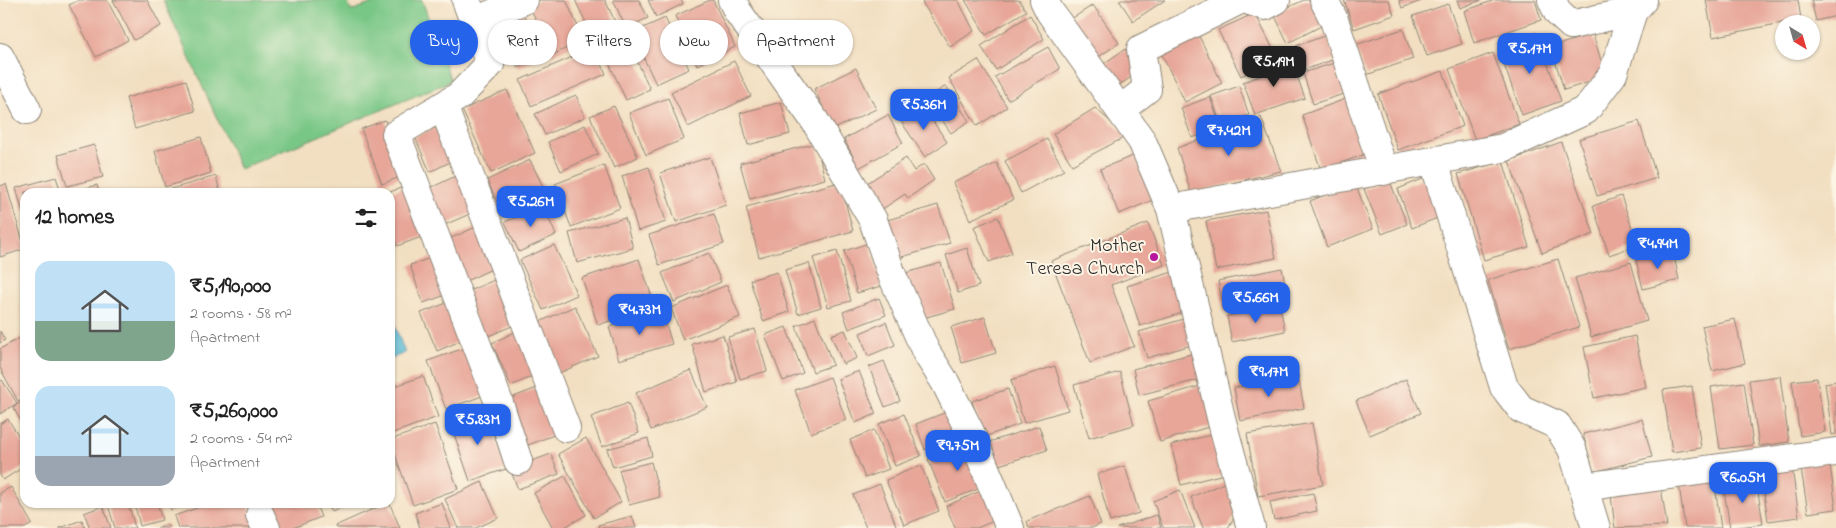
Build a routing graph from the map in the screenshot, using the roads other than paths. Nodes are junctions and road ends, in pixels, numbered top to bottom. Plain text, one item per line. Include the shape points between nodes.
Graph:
1 (524, 0) edge
2 (732, 0) edge
3 (1044, 0) edge
4 (1240, 0) edge
5 (1247, 0) edge
6 (1276, 0) edge
7 (1324, 0) edge
8 (1552, 0) edge
9 (1638, 5) edge
10 (469, 11) edge
11 (0, 57) edge
12 (444, 106) junction
13 (27, 110) dead end
14 (1120, 110) junction
15 (1434, 162) junction
16 (1384, 171) junction
17 (1171, 209) junction
18 (566, 428) dead end
19 (1836, 452) edge
20 (518, 461) dead end
21 (1583, 487) junction
22 (1010, 528) edge
23 (1251, 528) edge
24 (1596, 528) edge

1 - 10 street
2 - 22 street via 815,121 873,220 892,275 926,352 971,434
3 - 14 street
4 - 14 street via 1141,49 1147,89
5 - 6 street via 1265,6
7 - 16 street via 1334,20
8 - 9 street via 1558,13 1571,25
9 - 15 street via 1613,74 1586,110 1502,148
10 - 12 street via 490,64 459,96
11 - 13 street
12 - 18 street
12 - 20 street via 396,134 498,400
14 - 17 street via 1142,141
15 - 16 street
15 - 21 street via 1504,387 1521,409 1557,425 1572,449
16 - 17 street
17 - 23 street
19 - 21 street
21 - 24 street

